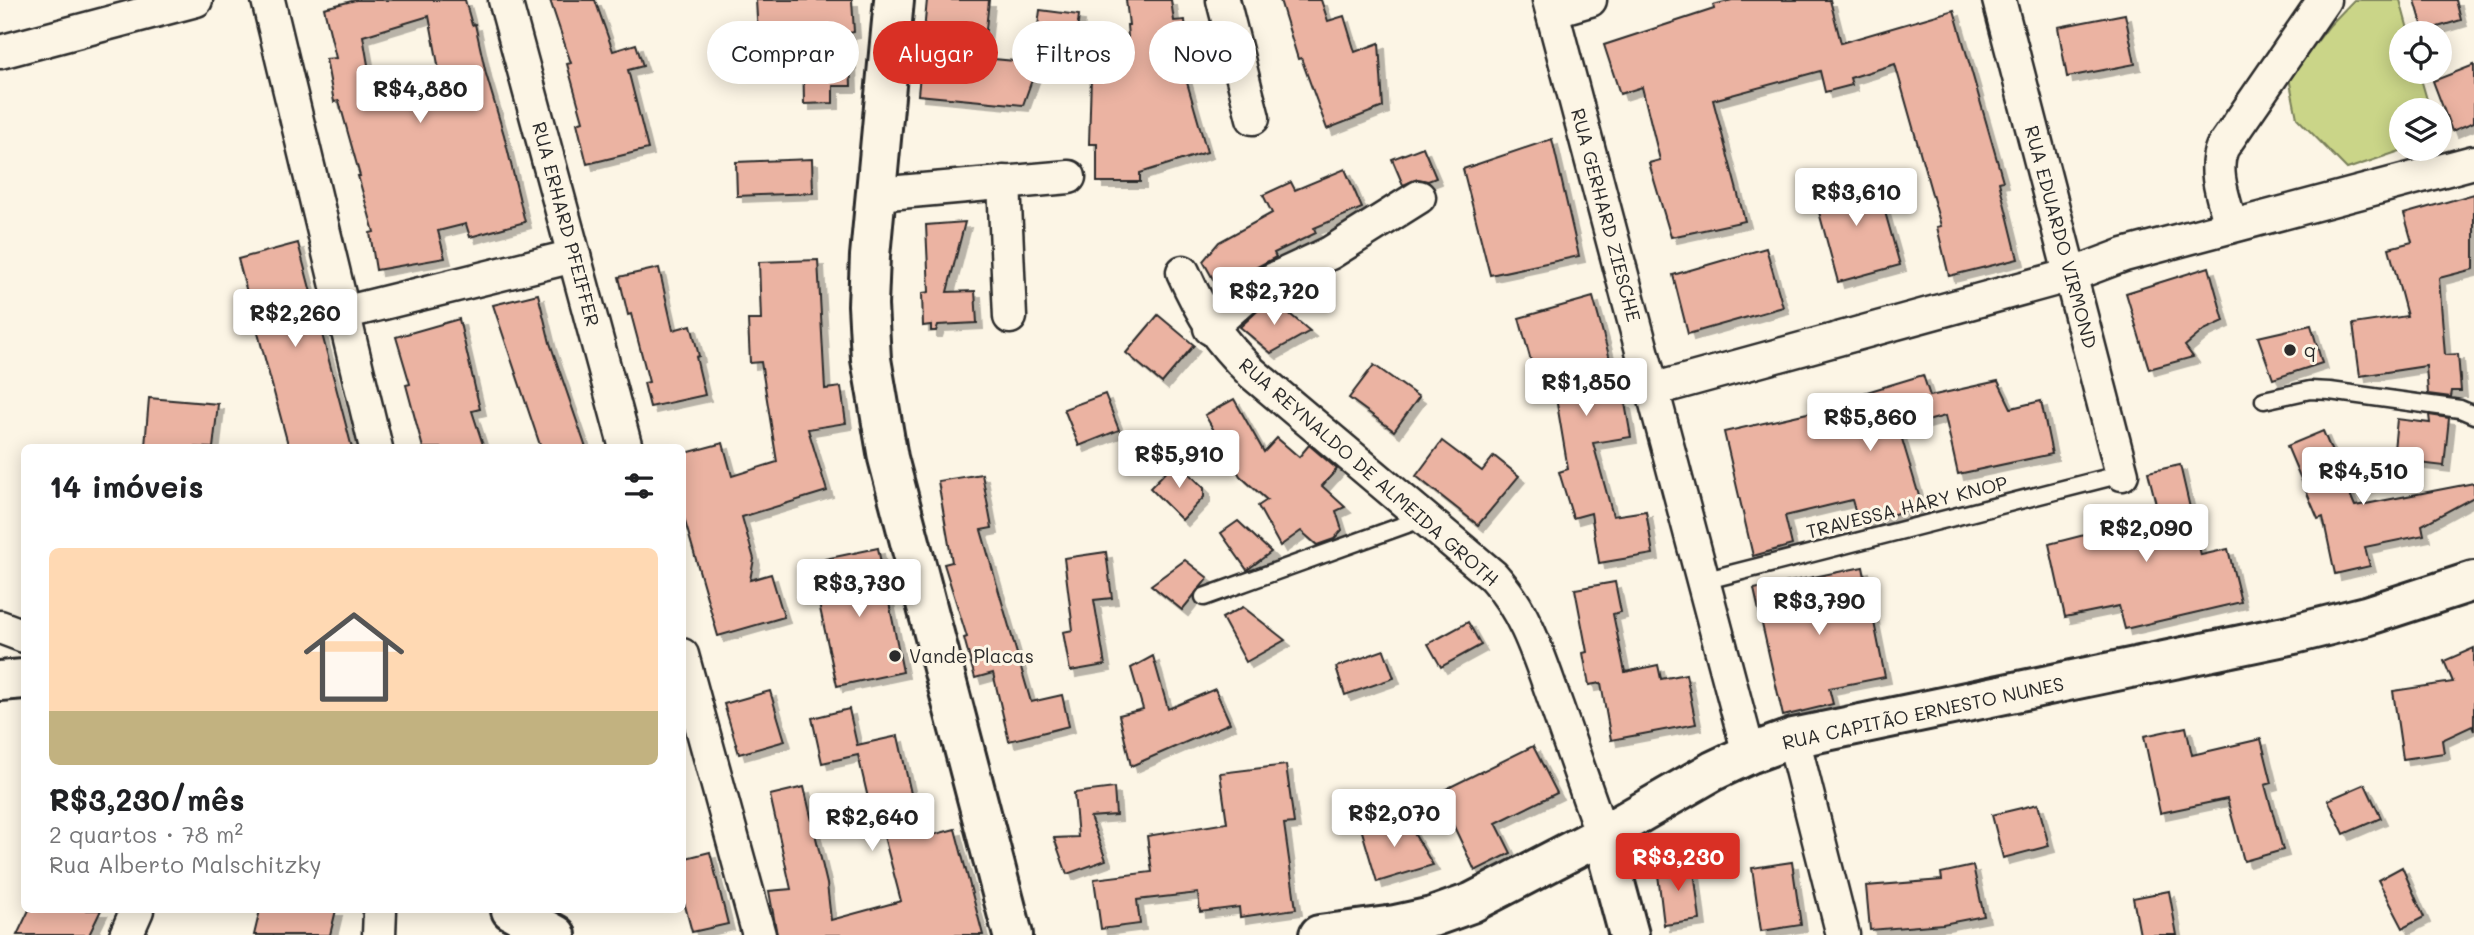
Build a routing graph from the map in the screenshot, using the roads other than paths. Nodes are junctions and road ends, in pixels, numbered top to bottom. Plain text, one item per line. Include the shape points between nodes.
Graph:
1 (196, 0) edge
2 (268, 0) edge
3 (505, 0) edge
4 (894, 0) edge
5 (1223, 0) edge
6 (1590, 0) edge
7 (1999, 0) edge
8 (2324, 0) edge
9 (1550, 5) edge
10 (0, 52) edge
11 (1253, 118) dead end
12 (2474, 162) edge
13 (1069, 177) dead end
14 (1004, 182) junction
15 (877, 194) junction
16 (1419, 197) dead end
17 (2231, 226) junction
18 (574, 256) junction
19 (1184, 272) dead end
20 (2071, 275) junction
21 (343, 313) junction
22 (1010, 317) dead end
23 (1210, 328) junction
24 (1652, 390) junction
25 (2264, 400) dead end
26 (2474, 415) edge
27 (375, 444) edge
28 (625, 444) edge
29 (2122, 474) joint
30 (1424, 519) junction
31 (1703, 581) junction
32 (2474, 581) edge
33 (1203, 597) dead end
34 (0, 626) edge
35 (21, 635) edge
36 (686, 670) edge
37 (21, 680) edge
38 (0, 681) edge
39 (1793, 738) junction
40 (1749, 754) junction
41 (1602, 835) junction
42 (136, 913) edge
43 (380, 913) edge
44 (516, 913) edge
45 (126, 935) edge
46 (379, 935) edge
47 (556, 935) edge
48 (759, 935) edge
49 (1013, 935) edge
50 (1320, 935) edge
51 (1629, 935) edge
52 (1843, 935) edge

1 - 10 street
2 - 21 street
3 - 18 street, RUA ERHARD PFEIFFER
4 - 15 main road
5 - 11 street
6 - 9 street
7 - 20 street, RUA EDUARDO VIRMOND
8 - 17 street via 2222,148 2218,171
9 - 24 street, RUA GERHARD ZIESCHE
12 - 17 street
13 - 14 street
14 - 15 street
14 - 22 street
15 - 49 main road via 867,305 880,420
16 - 23 street via 1330,253 1255,288
17 - 20 street via 2124,255
18 - 21 street
18 - 28 street, RUA ERHARD PFEIFFER
19 - 23 street, RUA REYNALDO DE ALMEIDA GROTH
20 - 24 street
20 - 29 street, RUA EDUARDO VIRMOND
21 - 27 street
23 - 30 street, RUA REYNALDO DE ALMEIDA GROTH via 1252,373
24 - 31 street, RUA GERHARD ZIESCHE
25 - 26 lane via 2310,390 2330,391
29 - 31 lane, TRAVESSA HARY KNOP
30 - 33 lane
30 - 41 street, RUA REYNALDO DE ALMEIDA GROTH via 1493,576 1517,607 1542,664
31 - 40 street, RUA GERHARD ZIESCHE
32 - 39 main road, RUA CAPITÃO ERNESTO NUNES via 2294,634
34 - 35 street
36 - 48 street
37 - 38 main road
39 - 40 main road, RUA CAPITÃO ERNESTO NUNES
39 - 52 street
40 - 41 main road, RUA CAPITÃO ERNESTO NUNES
41 - 50 main road, RUA CAPITÃO ERNESTO NUNES via 1471,904 1432,918
41 - 51 main road
42 - 45 street
43 - 46 street
44 - 47 main road

